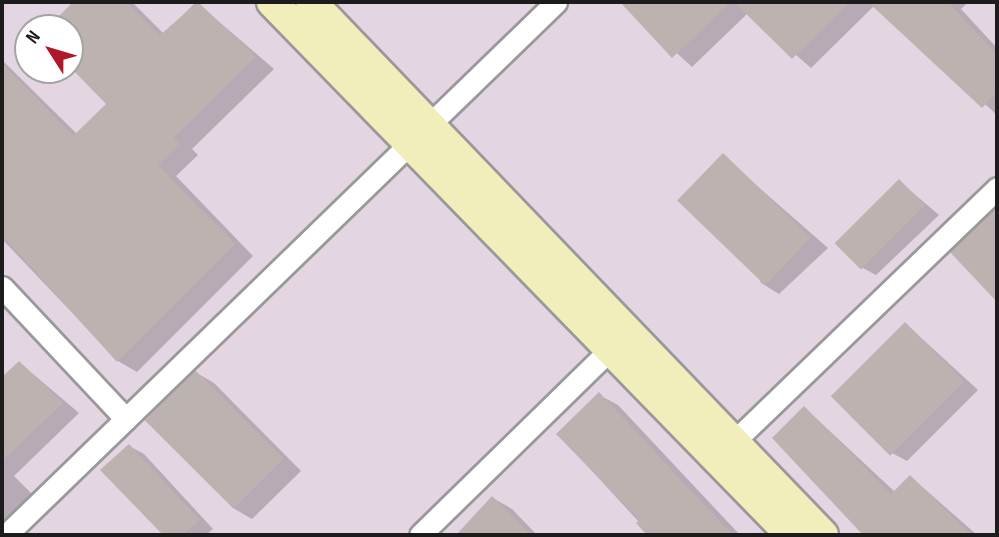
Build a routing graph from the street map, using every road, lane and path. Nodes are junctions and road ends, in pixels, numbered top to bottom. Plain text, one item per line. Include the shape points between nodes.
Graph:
1 (272, 2) edge
2 (311, 2) edge
3 (556, 2) edge
4 (419, 134) junction
5 (997, 188) edge
6 (2, 287) edge
7 (619, 341) junction
8 (126, 419) junction
9 (724, 450) junction
10 (5, 535) edge
11 (420, 535) edge
12 (791, 535) edge
13 (823, 535) edge

1 - 4 main road
2 - 4 main road
3 - 4 street
4 - 7 main road
4 - 8 street
5 - 9 street
6 - 8 street
7 - 9 main road
7 - 11 street
8 - 10 street
9 - 12 main road
9 - 13 main road

